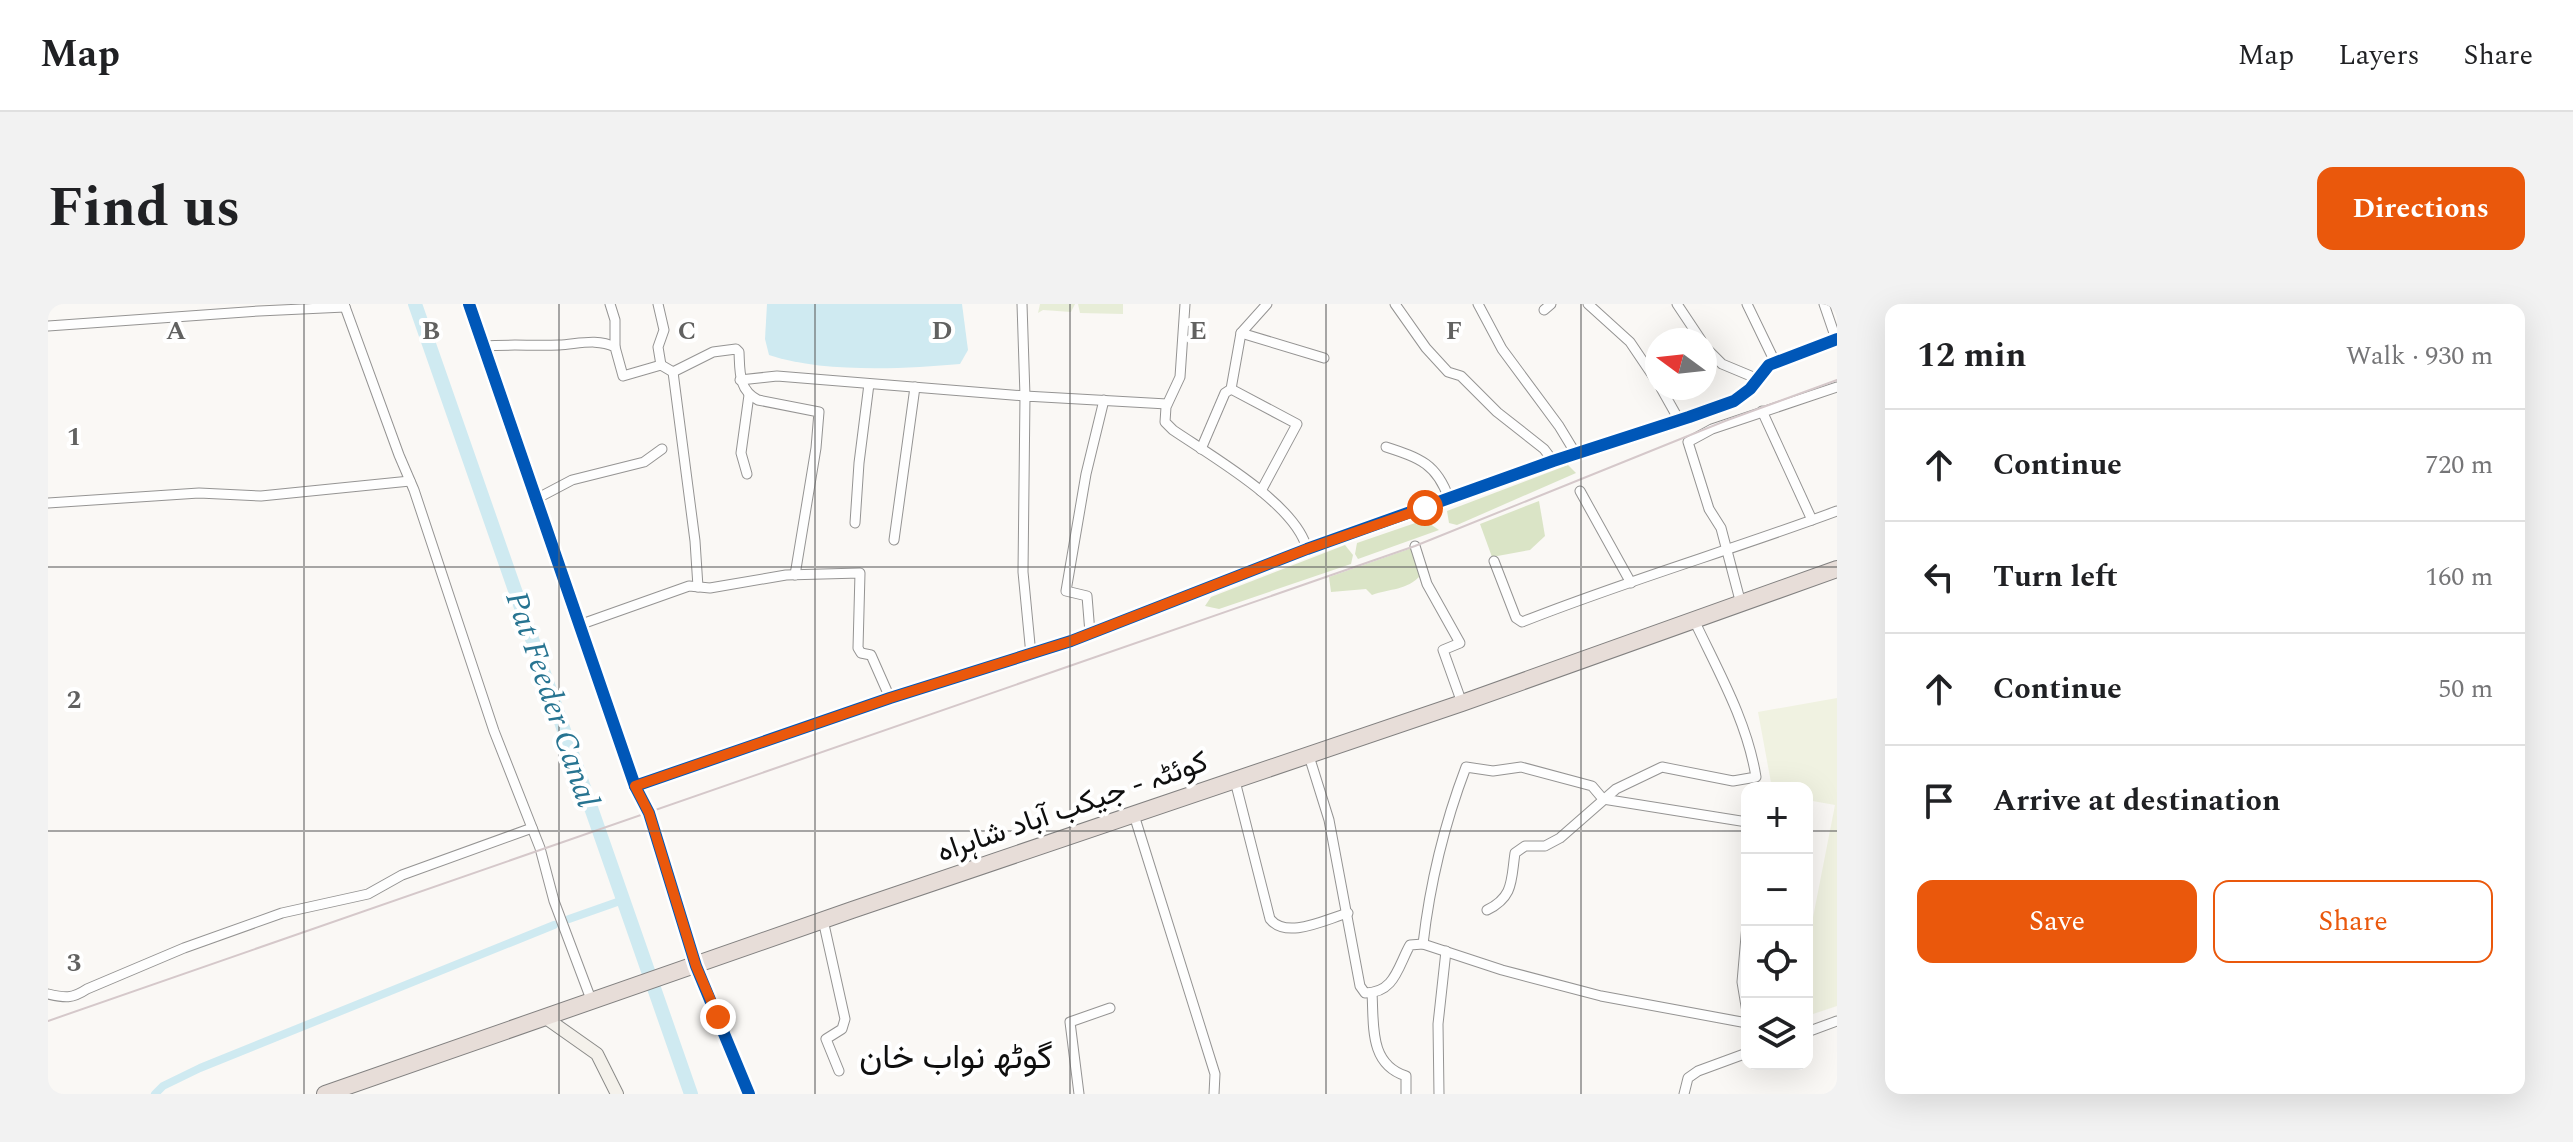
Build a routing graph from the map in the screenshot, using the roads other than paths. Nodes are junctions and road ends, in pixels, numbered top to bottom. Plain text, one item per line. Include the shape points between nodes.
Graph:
1 (469, 304) edge
2 (610, 304) edge
3 (658, 304) edge
4 (1022, 304) edge
5 (1185, 304) edge
6 (1267, 304) edge
7 (1395, 304) edge
8 (1478, 304) edge
9 (1588, 304) edge
10 (1677, 304) edge
11 (1747, 304) edge
12 (1824, 304) edge
13 (345, 306) edge
14 (48, 326) edge
15 (1693, 328) edge
16 (1241, 333) junction
17 (1836, 339) edge
18 (484, 346) junction
19 (615, 347) junction
20 (1324, 358) dead end
21 (1717, 359) edge
22 (1775, 362) junction
23 (1645, 364) edge
24 (661, 365) junction
25 (673, 372) junction
26 (1758, 379) junction
27 (740, 380) junction
28 (869, 384) junction
29 (915, 387) junction
30 (1837, 387) edge
31 (1231, 389) junction
32 (749, 395) junction
33 (1025, 396) junction
34 (1104, 400) junction
35 (1668, 400) edge
36 (1167, 404) junction
37 (1762, 411) junction
38 (1679, 420) junction
39 (1386, 447) dead end
40 (662, 449) dead end
41 (1201, 449) junction
42 (1576, 454) junction
43 (1553, 461) junction
44 (747, 474) dead end
45 (410, 481) junction
46 (1261, 491) junction
47 (1580, 491) dead end
48 (536, 499) junction
49 (1449, 499) junction
50 (48, 503) edge
51 (1837, 511) edge
52 (1812, 520) junction
53 (855, 523) dead end
54 (894, 540) dead end
55 (1415, 546) dead end
56 (1307, 549) junction
57 (1726, 551) junction
58 (1494, 561) dead end
59 (1837, 569) edge
60 (795, 575) junction
61 (1631, 583) junction
62 (698, 587) junction
63 (1741, 604) junction
64 (1694, 620) junction
65 (579, 625) junction
66 (1090, 633) junction
67 (1031, 655) junction
68 (890, 698) junction
69 (1462, 703) junction
70 (1309, 756) junction
71 (1235, 781) junction
72 (1744, 782) edge
73 (1756, 782) edge
74 (635, 786) junction
75 (1603, 799) junction
76 (1134, 815) junction
77 (1741, 821) edge
78 (532, 828) junction
79 (1487, 910) dead end
80 (1348, 913) junction
81 (823, 920) junction
82 (1747, 926) edge
83 (1423, 944) junction
84 (1446, 951) junction
85 (696, 966) junction
86 (1372, 993) junction
87 (48, 994) edge
88 (1745, 998) edge
89 (592, 1002) junction
90 (1110, 1008) dead end
91 (546, 1018) junction
92 (1837, 1021) edge
93 (1741, 1022) edge
94 (1813, 1030) edge
95 (1741, 1055) edge
96 (839, 1071) dead end
97 (325, 1094) edge
98 (617, 1094) edge
99 (749, 1094) edge
100 (1079, 1094) edge
101 (1214, 1094) edge
102 (1406, 1094) edge
103 (1439, 1094) edge
104 (1684, 1094) edge

1 - 18 street
2 - 19 street
3 - 24 street via 664,330 658,347
4 - 33 street
5 - 36 street via 1180,377
6 - 16 street
7 - 43 street via 1448,372 1461,376
8 - 42 street via 1502,349
9 - 23 street via 1630,342
10 - 15 street
11 - 22 street
12 - 17 street
13 - 14 street
13 - 45 street
16 - 20 street
16 - 31 street
17 - 22 street
18 - 19 street via 583,342
18 - 48 street
19 - 24 street via 623,376
21 - 26 street
22 - 26 street
24 - 25 street
25 - 27 street via 713,352 736,349
25 - 62 street
26 - 38 street via 1734,401
27 - 28 street via 777,376
27 - 32 street
28 - 29 street
28 - 53 street
29 - 33 street
29 - 54 street
30 - 37 street
31 - 41 street
31 - 46 street via 1297,424
32 - 44 street via 741,453
32 - 60 street via 819,412
33 - 34 street
33 - 67 street via 1023,556
34 - 36 street
34 - 66 street via 1066,591 1087,596
35 - 38 street
36 - 41 street via 1165,422
37 - 52 street
37 - 57 street via 1688,442
38 - 42 street
39 - 49 street via 1427,464 1442,478
40 - 48 street via 644,462 572,480
41 - 46 street
42 - 43 street
43 - 49 street
45 - 50 street via 261,496 199,493
45 - 78 street
46 - 56 street via 1303,534
47 - 61 street
48 - 65 street
49 - 56 street
51 - 52 street
52 - 57 street
55 - 69 street via 1427,584 1460,643 1443,650
56 - 66 street
57 - 61 street
57 - 63 street
58 - 61 street via 1522,622
59 - 63 highway, کوئٹہ - جیکب آباد شاہراہ
60 - 62 street
60 - 68 street via 860,573 858,648 871,655
62 - 65 street
63 - 64 highway, کوئٹہ - جیکب آباد شاہراہ
64 - 69 highway, کوئٹہ - جیکب آباد شاہراہ
64 - 73 street via 1738,712
65 - 74 street
66 - 67 street
67 - 68 street
68 - 74 street
69 - 70 highway, کوئٹہ - جیکب آباد شاہراہ
70 - 71 highway, کوئٹہ - جیکب آباد شاہراہ
70 - 80 street
71 - 76 highway, کوئٹہ - جیکب آباد شاہراہ
71 - 80 street via 1274,924 1297,928
72 - 75 street via 1662,767
74 - 85 street via 649,813
75 - 77 street
75 - 79 street via 1560,838 1515,853 1510,888 1502,902
75 - 83 street via 1592,786 1521,767 1466,767 1440,842
76 - 81 highway, کوئٹہ - جیکب آباد شاہراہ
76 - 101 street via 1215,1074
78 - 87 street via 402,875 368,894 282,913 184,948 75,997
78 - 89 street
80 - 86 street via 1360,986
81 - 85 highway, کوئٹہ - جیکب آباد شاہراہ
81 - 96 street via 845,1019 842,1029 826,1039
82 - 88 street
83 - 84 street
83 - 86 street via 1410,945 1396,980
84 - 93 street via 1601,996
84 - 103 street via 1438,1024
85 - 89 highway, کوئٹہ - جیکب آباد شاہراہ
85 - 99 street
86 - 102 street via 1380,1056 1393,1072 1406,1076
89 - 91 highway, کوئٹہ - جیکب آباد شاہراہ
90 - 100 street via 1070,1022
91 - 97 highway, کوئٹہ - جیکب آباد شاہراہ
91 - 98 street via 597,1054
92 - 94 street
95 - 104 street via 1698,1071 1688,1078

